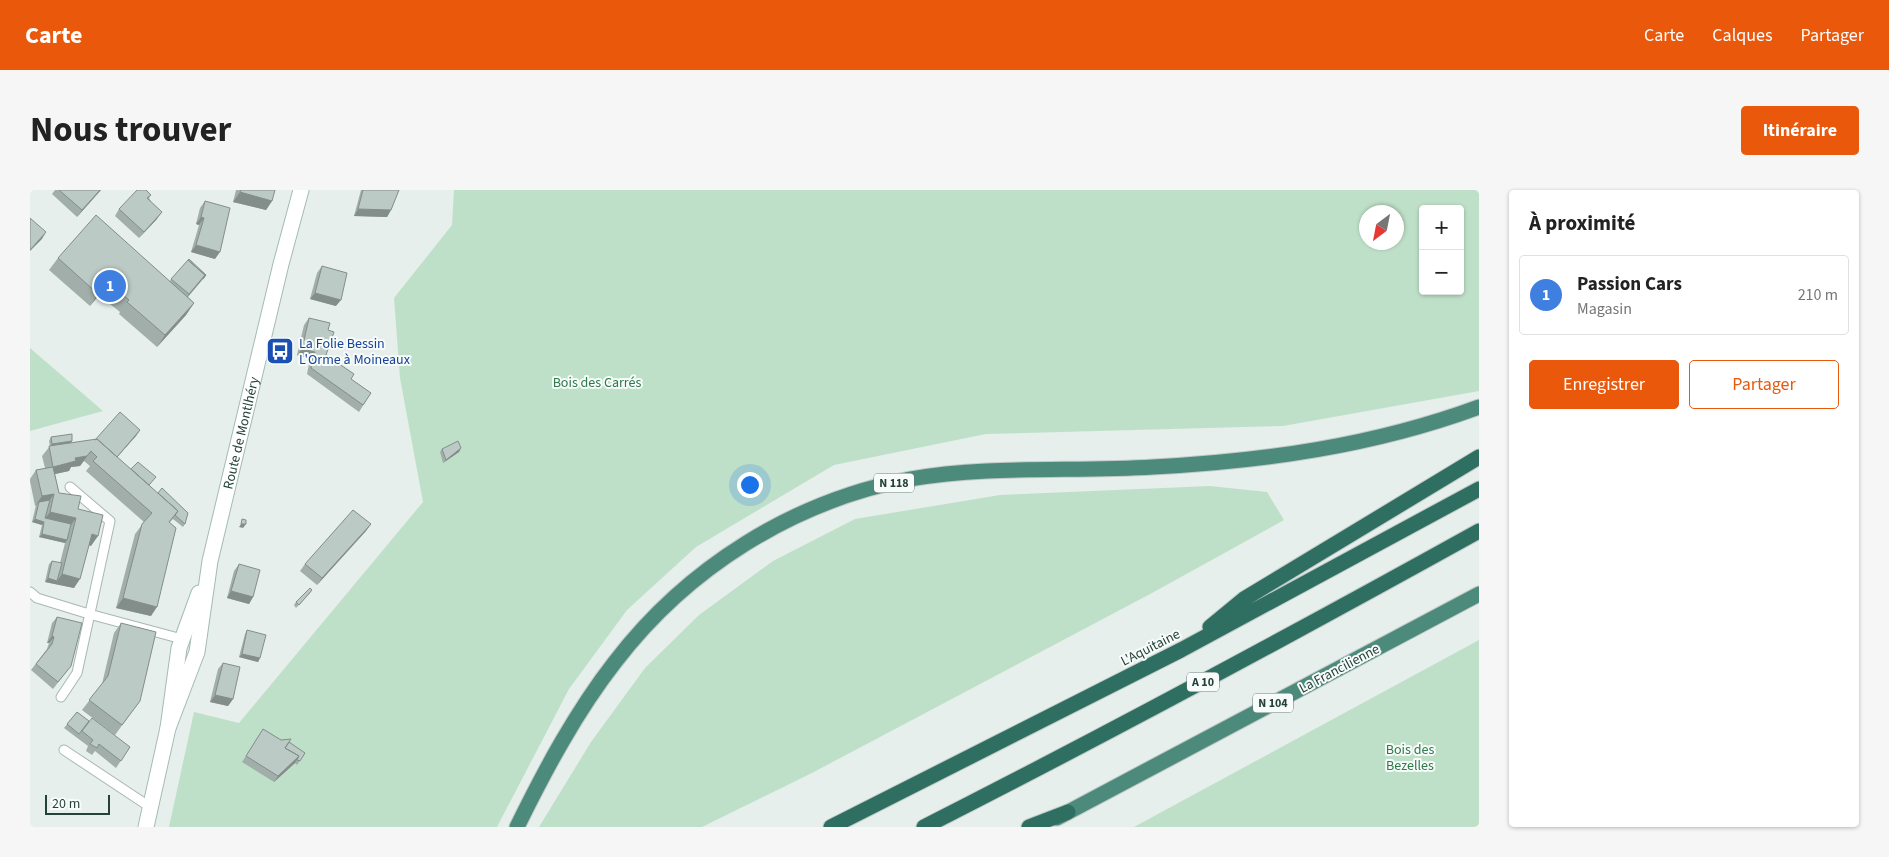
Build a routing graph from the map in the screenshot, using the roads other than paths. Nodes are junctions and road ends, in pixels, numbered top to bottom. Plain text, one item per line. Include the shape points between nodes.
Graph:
1 (302, 190) edge
2 (1479, 407) edge
3 (1479, 457) edge
4 (70, 486) dead end
5 (1479, 489) edge
6 (1479, 531) edge
7 (210, 561) junction
8 (30, 592) edge
9 (1479, 594) edge
10 (88, 614) junction
11 (182, 639) junction
12 (1182, 650) junction
13 (61, 697) dead end
14 (168, 728) junction
15 (64, 750) dead end
16 (150, 807) junction
17 (1068, 812) junction
18 (146, 827) edge
19 (517, 827) edge
20 (831, 827) edge
21 (924, 827) edge
22 (1029, 827) edge
23 (1041, 827) edge

1 - 7 main road, Route de Montlhéry
2 - 19 highway, N 118 via 1376,438 1287,456 1152,467 977,471 911,479 863,490 798,514 701,573 636,636 591,695
3 - 12 highway via 1244,599
4 - 10 lane via 110,521
5 - 12 highway, L'Aquitaine
6 - 21 highway, A 10 via 1243,661
7 - 11 main road, Route de Montlhéry
7 - 14 main road, Route de Montlhéry via 197,652
8 - 10 lane via 36,598
9 - 17 highway, La Francilienne / N 104
10 - 11 lane
10 - 13 lane via 77,672
11 - 14 main road, Route de Montlhéry
12 - 20 highway, L'Aquitaine
14 - 16 main road, Route de Montlhéry
15 - 16 lane
16 - 18 main road, Route de Montlhéry
17 - 22 highway
17 - 23 highway, La Francilienne

